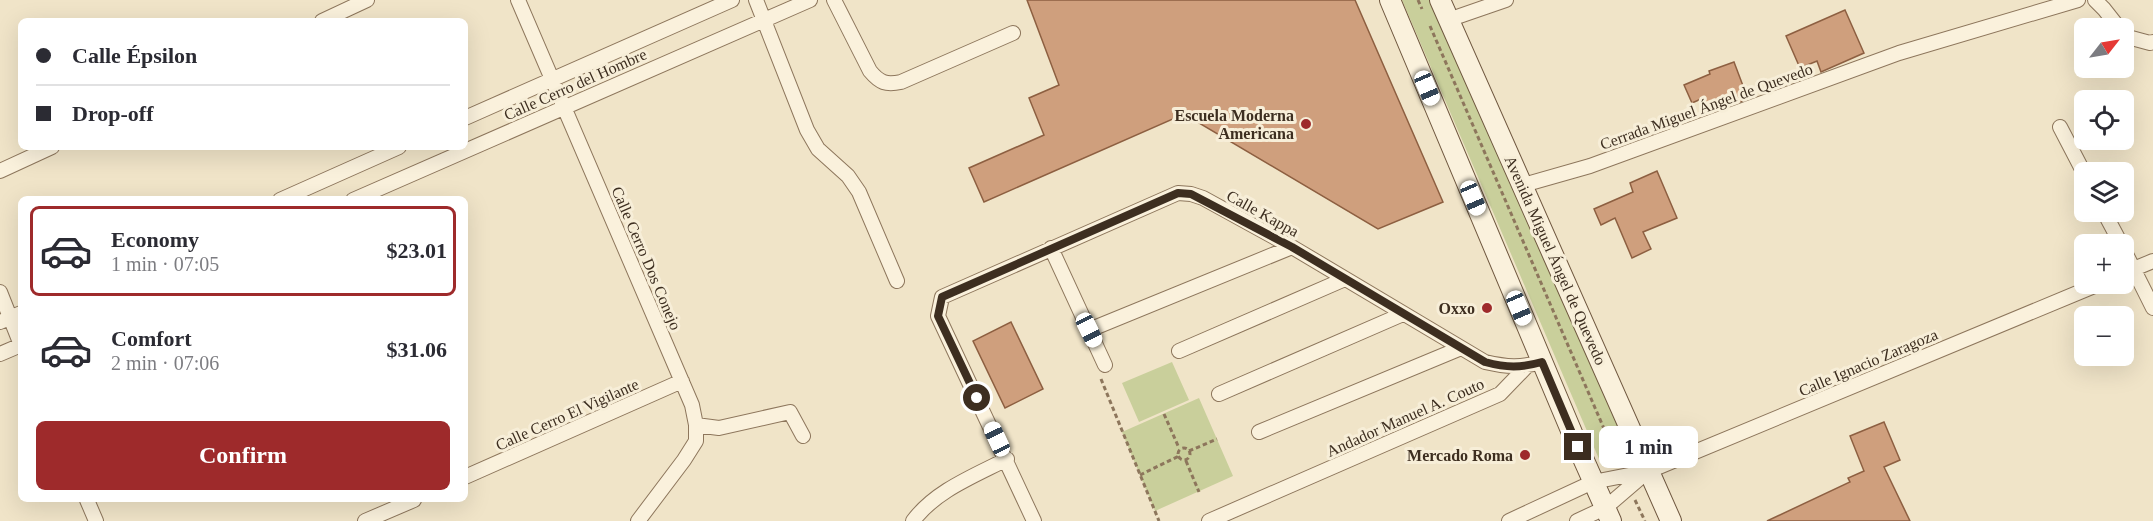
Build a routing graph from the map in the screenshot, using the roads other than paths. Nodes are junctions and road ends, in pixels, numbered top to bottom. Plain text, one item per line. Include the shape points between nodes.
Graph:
1 (367, 0) edge
2 (518, 0) edge
3 (732, 0) edge
4 (756, 0) edge
5 (810, 0) edge
6 (834, 0) edge
7 (1390, 0) edge
8 (1440, 0) edge
9 (1506, 0) edge
10 (2078, 0) edge
11 (2095, 0) edge
12 (328, 18) edge
13 (2111, 18) edge
14 (764, 19) junction
15 (1448, 20) junction
16 (1013, 33) dead end
17 (2134, 39) edge
18 (2153, 42) edge
19 (553, 80) junction
20 (564, 106) junction
21 (468, 117) edge
22 (2060, 127) dead end
23 (468, 149) edge
24 (46, 150) edge
25 (392, 150) edge
26 (465, 150) edge
27 (2078, 162) edge
28 (0, 171) edge
29 (1523, 185) junction
30 (289, 196) edge
31 (362, 196) edge
32 (1292, 247) junction
33 (1051, 248) junction
34 (2153, 261) edge
35 (2134, 269) edge
36 (1345, 279) junction
37 (2134, 279) edge
38 (897, 281) dead end
39 (0, 292) edge
40 (2075, 294) edge
41 (2153, 308) edge
42 (1403, 314) junction
43 (11, 318) edge
44 (1089, 330) junction
45 (18, 337) edge
46 (18, 346) edge
47 (1461, 348) junction
48 (1179, 351) dead end
49 (0, 354) edge
50 (1534, 364) junction
51 (1101, 367) road end
52 (682, 381) junction
53 (1219, 394) dead end
54 (696, 425) junction
55 (1259, 432) dead end
56 (803, 436) dead end
57 (1006, 459) junction
58 (1649, 471) junction
59 (468, 476) edge
60 (1593, 482) junction
61 (1627, 482) junction
62 (88, 502) edge
63 (409, 502) edge
64 (1608, 515) edge
65 (96, 521) edge
66 (365, 521) edge
67 (638, 521) edge
68 (912, 521) edge
69 (1034, 521) edge
70 (1209, 521) edge
71 (1509, 521) edge
72 (1577, 521) edge
73 (1671, 521) edge

1 - 12 street
2 - 19 street, Calle Cerro Dos Conejo
3 - 19 street, Calle Cerro del Hombre
4 - 14 street
5 - 14 street, Calle Cerro del Hombre
6 - 16 street via 870,71 878,81 888,84 901,82
7 - 50 main road
8 - 15 main road, Avenida Miguel Ángel de Quevedo
9 - 15 street
10 - 29 street, Cerrada Miguel Ángel de Quevedo via 1899,53 1590,165
11 - 13 street
14 - 20 street, Calle Cerro del Hombre
14 - 38 street via 807,130 818,149 848,176 859,192
15 - 29 main road, Avenida Miguel Ángel de Quevedo
17 - 18 street
19 - 20 street, Calle Cerro Dos Conejo
19 - 21 street, Calle Cerro del Hombre
20 - 23 street, Calle Cerro del Hombre
20 - 52 street, Calle Cerro Dos Conejo
22 - 27 street
24 - 28 street
25 - 30 street
26 - 31 street, Calle Cerro del Hombre
29 - 58 main road, Avenida Miguel Ángel de Quevedo
32 - 33 street, Calle Kappa via 1203,198 1178,193
32 - 36 street, Calle Kappa
32 - 44 street
33 - 44 street
33 - 57 street, Calle Kappa via 942,297 938,316
34 - 35 street
36 - 42 street, Calle Kappa
36 - 48 street
37 - 41 street
39 - 43 street
40 - 58 street, Calle Ignacio Zaragoza
42 - 47 street, Calle Kappa
42 - 53 street
43 - 45 street
44 - 51 street
46 - 49 street
47 - 50 street, Calle Kappa via 1485,362 1506,367
47 - 55 street
50 - 60 main road
50 - 70 street, Andador Manuel A. Couto via 1500,394
52 - 54 street, Calle Cerro Dos Conejo
52 - 59 street, Calle Cerro El Vigilante
54 - 56 street via 719,428 790,412
54 - 67 street, Calle Cerro Dos Conejo via 696,441
57 - 68 street via 954,486 922,508
57 - 69 street
58 - 61 street, Calle Ignacio Zaragoza
58 - 73 main road, Avenida Miguel Ángel de Quevedo
60 - 61 street, Calle Ignacio Zaragoza
60 - 64 main road
60 - 71 street, Calle Ignacio Zaragoza
61 - 64 street, Calle Ignacio Zaragoza
62 - 65 street
63 - 66 street
64 - 72 street, Calle Ignacio Zaragoza

